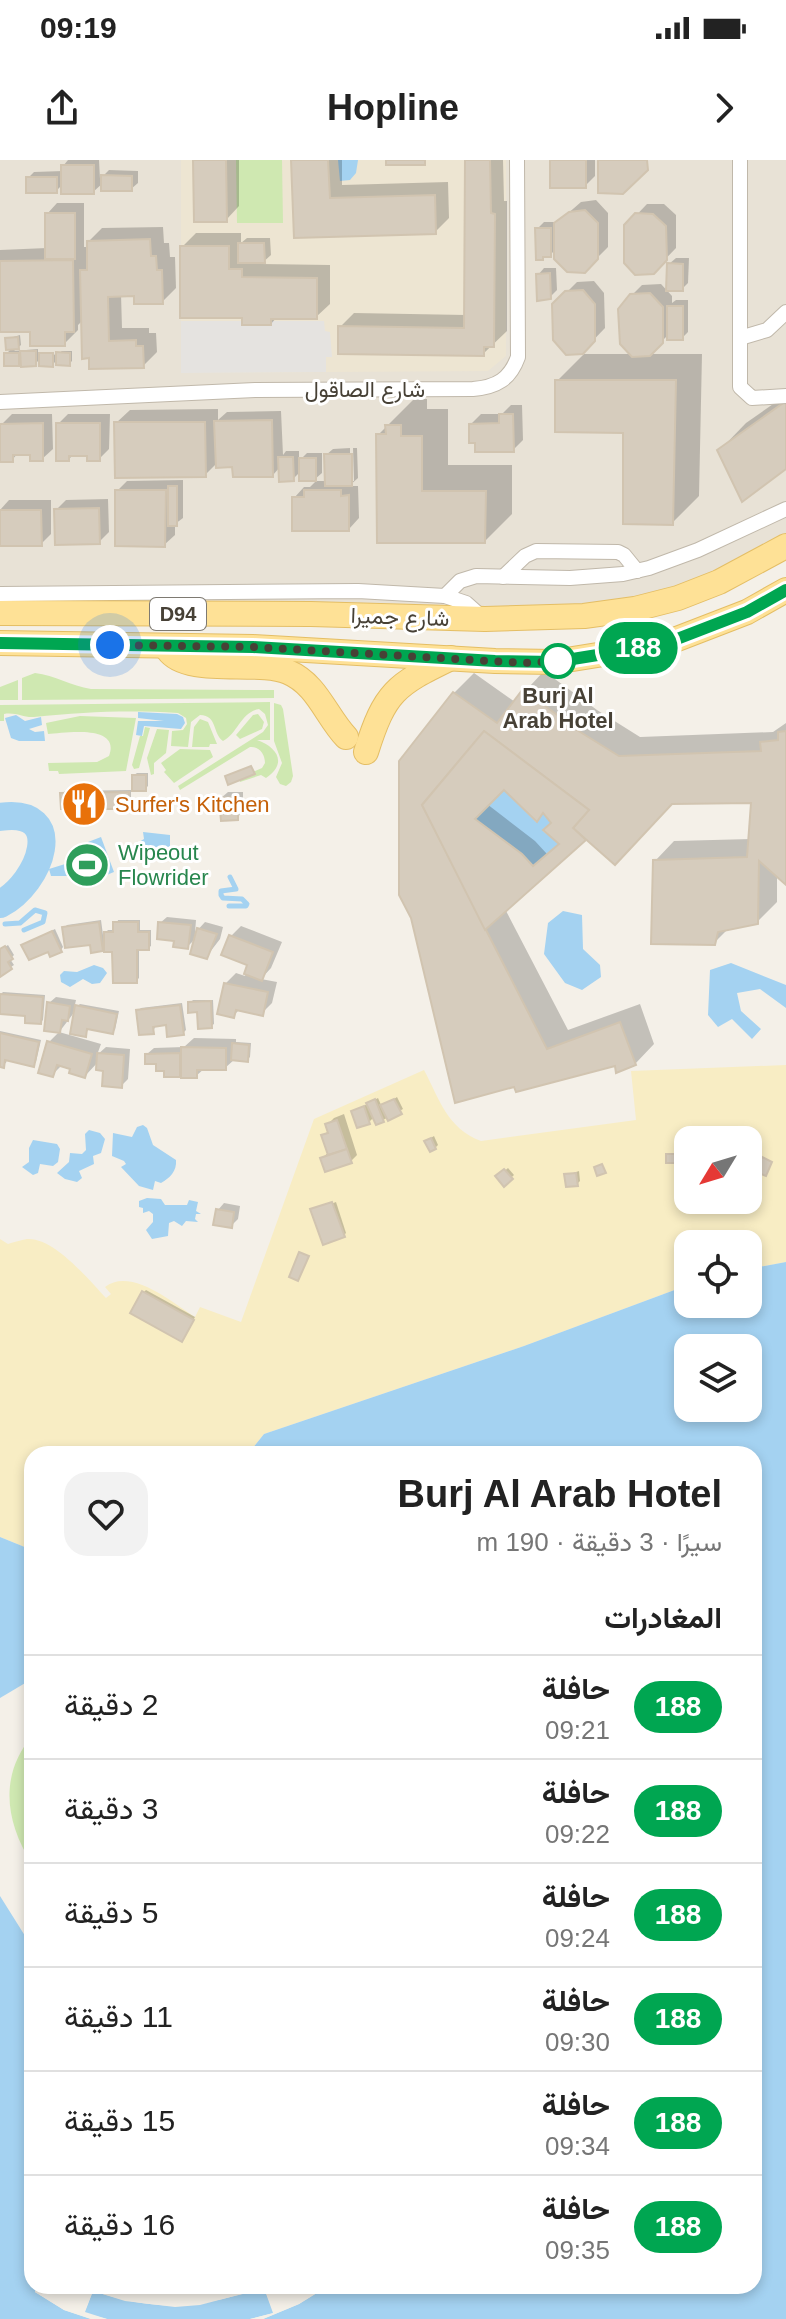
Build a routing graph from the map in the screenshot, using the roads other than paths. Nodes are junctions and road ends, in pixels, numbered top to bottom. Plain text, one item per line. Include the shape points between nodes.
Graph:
1 (517, 160) edge
2 (740, 160) edge
3 (786, 312) edge
4 (740, 338) junction
5 (786, 396) edge
6 (0, 402) edge
7 (786, 509) edge
8 (786, 546) edge
9 (637, 571) junction
10 (503, 577) junction
11 (786, 590) edge
12 (0, 594) edge
13 (445, 596) junction
14 (0, 613) edge
15 (343, 615) junction
16 (559, 618) junction
17 (485, 619) junction
18 (0, 643) edge
19 (167, 647) junction
20 (376, 653) junction
21 (453, 657) junction
22 (346, 737) dead end
23 (366, 752) dead end

1 - 6 street, شارع الصاقول via 518,357 499,383 473,389 255,390
2 - 4 street
3 - 4 street via 767,330
4 - 5 street via 743,392 757,398
7 - 9 street via 722,541
8 - 16 main road, شارع جميرا / D94 via 678,598
9 - 10 street via 597,577
9 - 10 street via 618,552 536,551
10 - 13 street via 468,577
11 - 21 main road, شارع جميرا / D94 via 712,627 641,648 554,662
12 - 13 street via 358,591
13 - 17 street via 466,603
14 - 15 main road, شارع جميرا / D94
15 - 17 main road, شارع جميرا / D94
15 - 19 main road via 346,636 330,644 186,639
16 - 17 main road, شارع جميرا / D94
16 - 20 main road via 539,630 380,633 370,639
18 - 19 main road, شارع جميرا / D94
19 - 20 main road, شارع جميرا / D94
19 - 22 main road via 177,659 193,663 270,667 298,677
20 - 21 main road, شارع جميرا / D94
21 - 23 main road via 407,680 391,695

